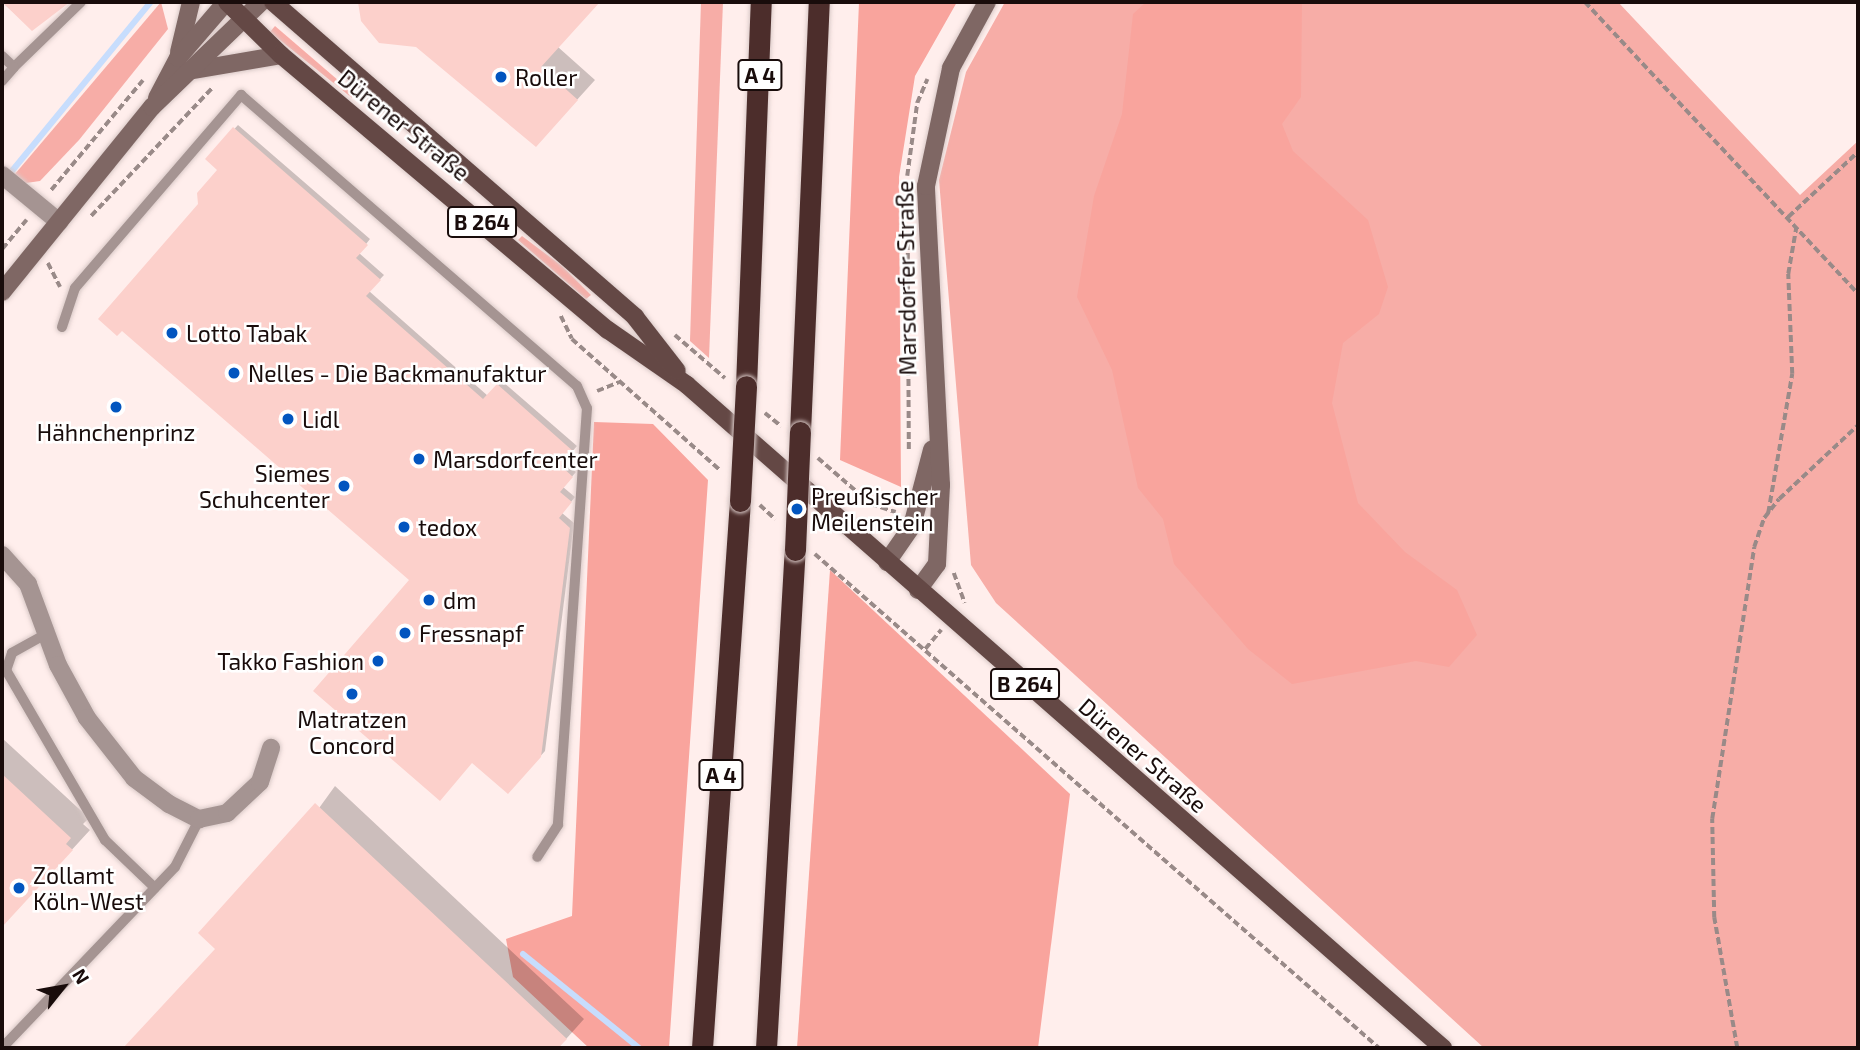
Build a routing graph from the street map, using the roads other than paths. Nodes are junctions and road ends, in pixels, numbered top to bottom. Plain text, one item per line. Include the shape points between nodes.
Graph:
1 (81, 2) edge
2 (191, 2) edge
3 (227, 2) edge
4 (261, 2) edge
5 (273, 2) edge
6 (761, 2) edge
7 (819, 2) edge
8 (987, 2) edge
9 (244, 19) junction
10 (281, 55) junction
11 (2, 56) edge
12 (178, 58) junction
13 (14, 66) junction
14 (194, 70) junction
15 (2, 81) edge
16 (152, 107) junction
17 (9, 180) edge
18 (59, 222) junction
19 (2, 292) edge
20 (62, 327) dead end
21 (687, 385) junction
22 (934, 440) junction
23 (2, 555) edge
24 (887, 562) junction
25 (918, 590) junction
26 (46, 634) junction
27 (271, 748) dead end
28 (200, 818) junction
29 (537, 857) dead end
30 (155, 888) junction
31 (2, 1048) edge
32 (702, 1048) edge
33 (766, 1048) edge
34 (1443, 1048) edge

1 - 13 lane
2 - 12 street
3 - 9 main road, Dürener Straße / B 264
3 - 12 street
4 - 9 street
5 - 21 main road, Dürener Straße / B 264 via 635,317
6 - 32 highway, A 4, bridge via 738,384 744,498
7 - 33 highway, A 4, bridge via 795,433 803,550
8 - 22 street, Marsdorfer Straße via 951,68 926,186
9 - 10 main road, Dürener Straße / B 264
9 - 14 street
10 - 14 street
10 - 21 main road, Dürener Straße / B 264 via 608,330
11 - 13 lane
12 - 16 street
13 - 15 lane
14 - 16 street
16 - 18 street
17 - 18 street
18 - 19 street via 41,256
20 - 29 lane via 72,298 242,95 577,386 587,408 558,825
21 - 24 main road, Dürener Straße / B 264
22 - 24 street, Marsdorfer Straße via 912,526
22 - 25 street, Marsdorfer Straße via 940,554
23 - 26 street via 28,584
24 - 25 main road, Dürener Straße / B 264
25 - 34 main road, Dürener Straße / B 264
26 - 28 street via 87,718 134,778
26 - 30 lane via 12,653 6,670 105,840
27 - 28 street via 246,800 227,813
28 - 30 lane via 175,867
30 - 31 lane

